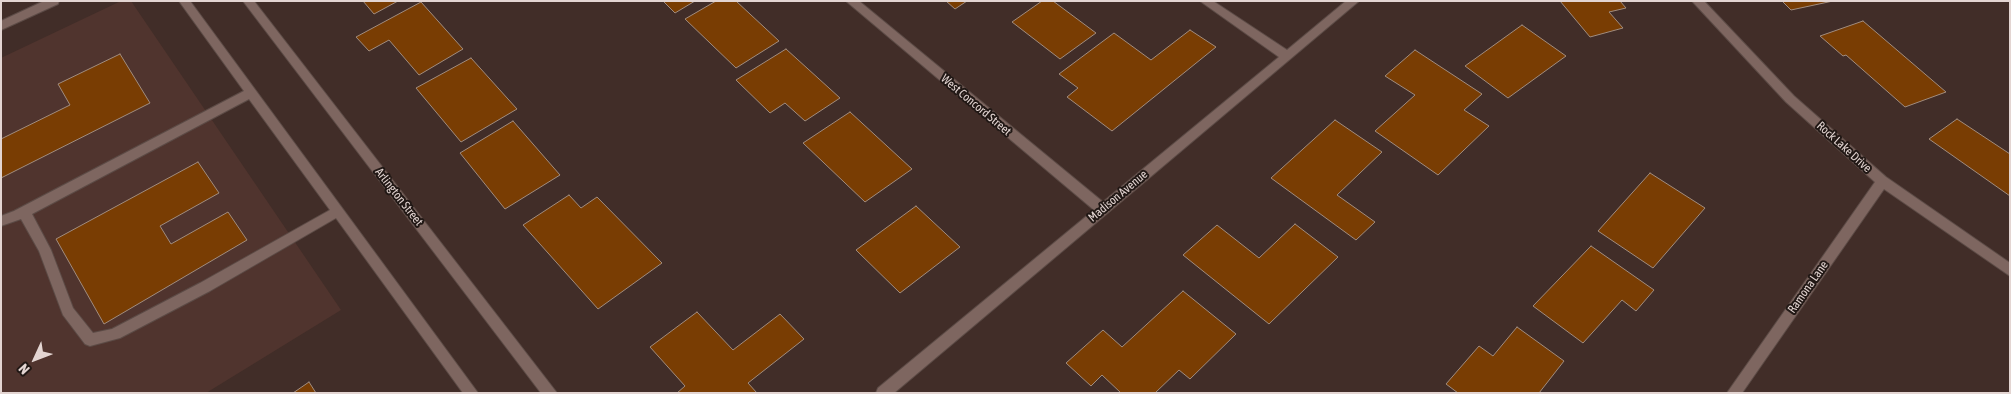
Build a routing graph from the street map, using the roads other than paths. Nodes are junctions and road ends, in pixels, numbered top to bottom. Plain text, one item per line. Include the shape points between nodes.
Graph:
1 (54, 1) edge
2 (184, 1) edge
3 (248, 1) edge
4 (851, 1) edge
5 (1205, 1) edge
6 (1354, 1) edge
7 (1697, 1) edge
8 (1, 26) edge
9 (1287, 56) junction
10 (251, 93) junction
11 (1882, 181) junction
12 (1102, 209) junction
13 (338, 211) junction
14 (24, 212) junction
15 (1, 221) edge
16 (2010, 270) edge
17 (471, 393) edge
18 (550, 393) edge
19 (883, 393) edge
20 (1734, 393) edge

1 - 8 street
2 - 10 street
3 - 18 street, Arlington Street
4 - 12 street, West Concord Street
5 - 9 street
6 - 9 street, Madison Avenue
7 - 11 street, Rock Lake Drive via 1790,99
9 - 12 street, Madison Avenue
10 - 13 street
10 - 14 street
11 - 16 street, Rock Lake Drive
11 - 20 street, Ramona Lane
12 - 19 street, Madison Avenue
13 - 14 street via 115,334 90,340 68,311 45,250
13 - 17 street
14 - 15 street

